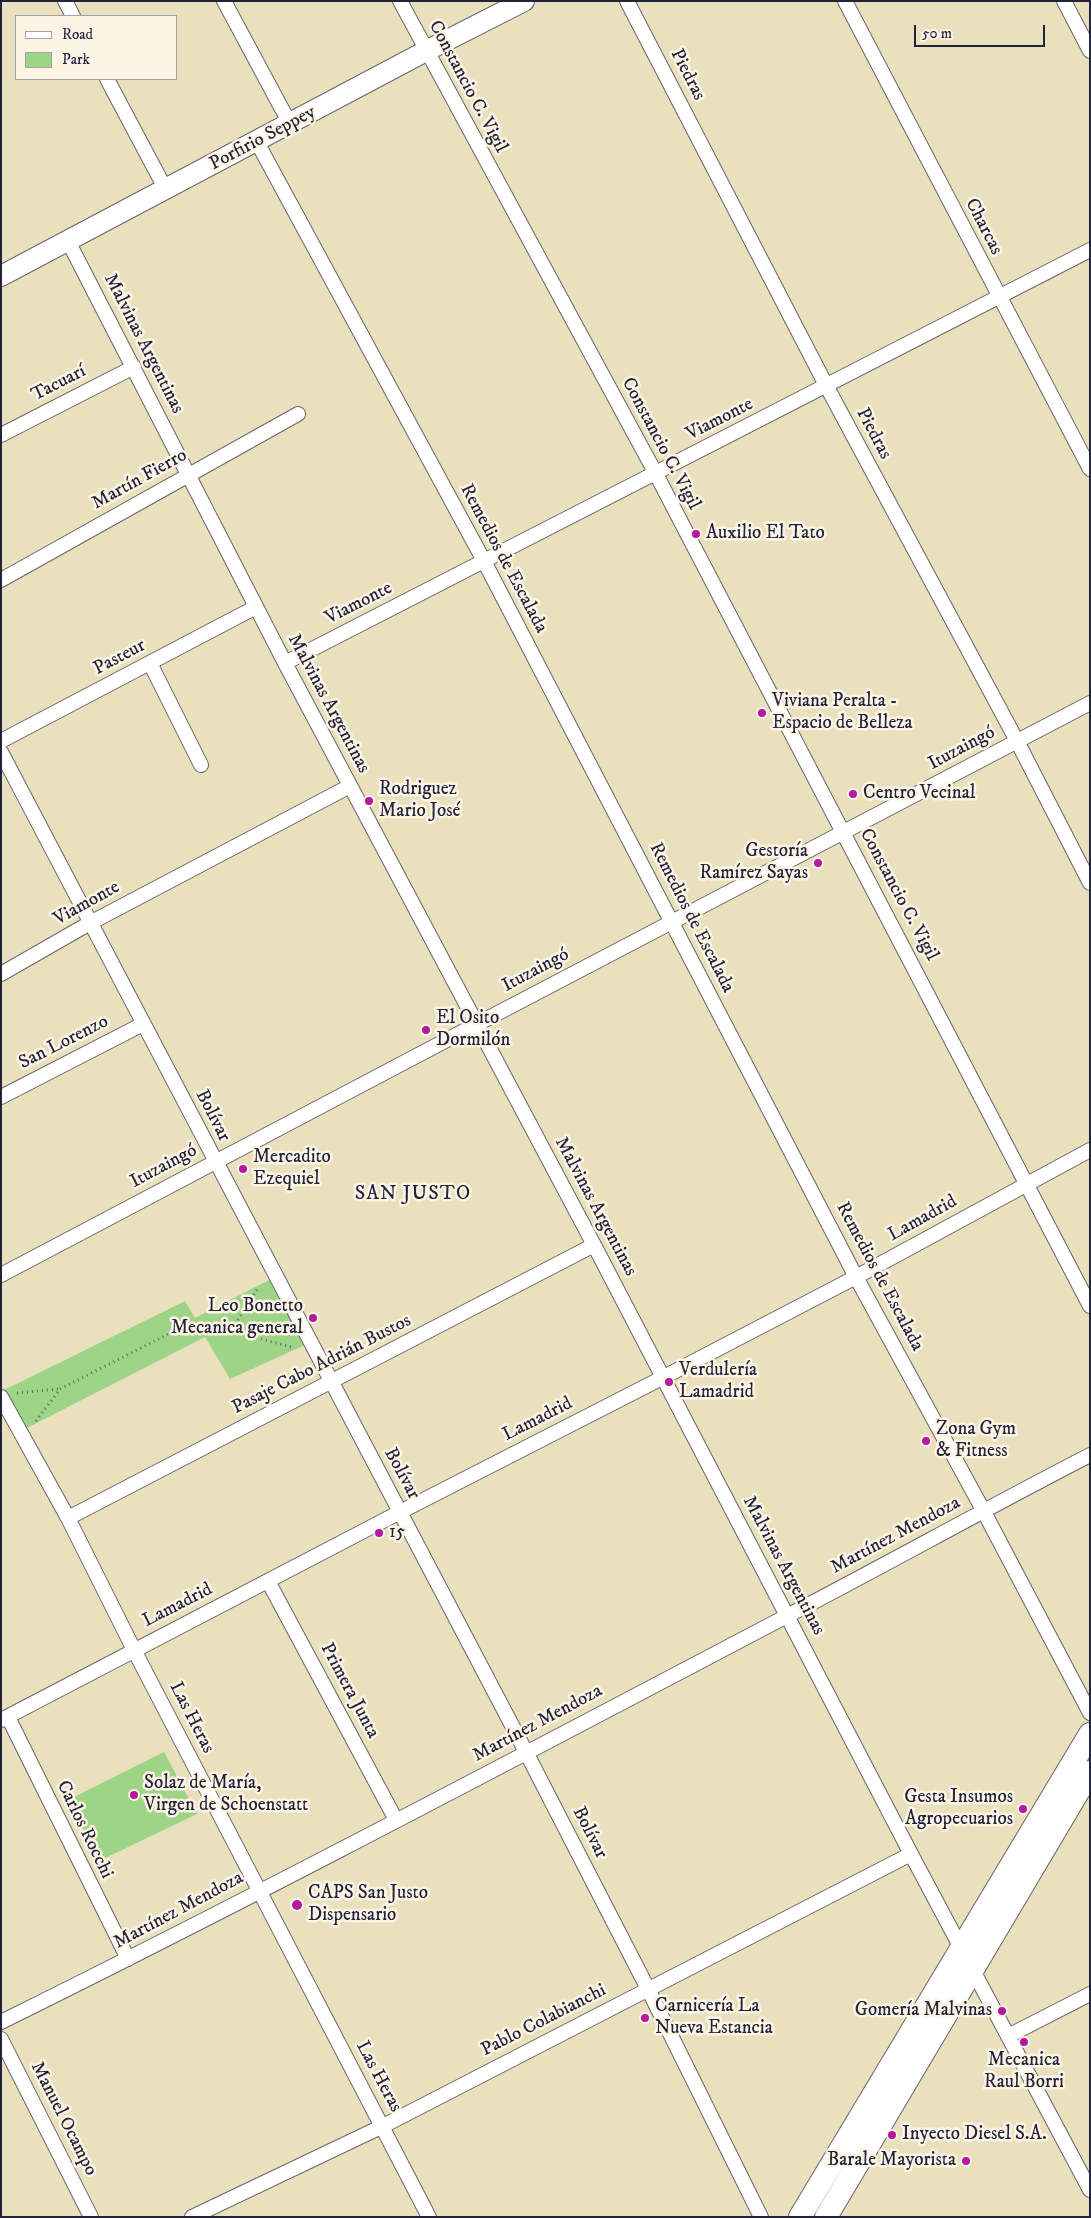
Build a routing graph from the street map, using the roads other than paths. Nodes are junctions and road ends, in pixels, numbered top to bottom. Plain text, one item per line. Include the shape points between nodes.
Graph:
1 (65, 1) edge
2 (224, 1) edge
3 (400, 1) edge
4 (524, 1) edge
5 (627, 1) edge
6 (845, 1) edge
7 (1064, 1) edge
8 (72, 15) edge
9 (1090, 50) edge
10 (426, 51) junction
11 (108, 80) edge
12 (290, 124) junction
13 (257, 142) junction
14 (166, 190) junction
15 (68, 241) junction
16 (1090, 250) edge
17 (1, 276) edge
18 (999, 297) junction
19 (134, 367) junction
20 (827, 387) junction
21 (298, 414) dead end
22 (1, 435) edge
23 (1090, 469) edge
24 (188, 474) junction
25 (656, 474) junction
26 (484, 561) junction
27 (1, 580) edge
28 (256, 607) junction
29 (150, 663) junction
30 (285, 663) junction
31 (1090, 703) edge
32 (1, 741) edge
33 (1017, 741) junction
34 (1, 752) edge
35 (201, 765) dead end
36 (350, 786) junction
37 (843, 832) junction
38 (1090, 882) edge
39 (672, 921) junction
40 (90, 923) junction
41 (1, 974) edge
42 (143, 1024) junction
43 (476, 1024) junction
44 (1, 1097) edge
45 (1090, 1150) edge
46 (215, 1162) junction
47 (1026, 1183) junction
48 (594, 1245) junction
49 (1, 1275) edge
50 (856, 1277) junction
51 (1090, 1306) edge
52 (662, 1378) junction
53 (331, 1381) junction
54 (1, 1398) edge
55 (1090, 1456) edge
56 (983, 1510) junction
57 (400, 1512) junction
58 (68, 1518) junction
59 (268, 1581) junction
60 (788, 1615) junction
61 (134, 1650) junction
62 (1090, 1713) edge
63 (4, 1719) edge
64 (1090, 1734) edge
65 (526, 1752) junction
66 (1090, 1772) edge
67 (396, 1820) junction
68 (911, 1854) junction
69 (259, 1891) junction
70 (961, 1948) junction
71 (128, 1959) junction
72 (973, 1971) junction
73 (648, 1989) junction
74 (1090, 1994) edge
75 (1, 2022) edge
76 (1008, 2036) junction
77 (1, 2039) edge
78 (383, 2126) junction
79 (1090, 2190) edge
80 (757, 2215) edge
81 (91, 2217) edge
82 (192, 2217) edge
83 (429, 2217) edge
84 (800, 2217) edge
85 (826, 2217) edge

1 - 8 street
2 - 12 street
3 - 10 street, Constancio C. Vigil
4 - 10 main road, Porfirio Seppey
5 - 20 street, Piedras
6 - 18 street, Charcas
7 - 9 street
10 - 12 main road, Porfirio Seppey
10 - 25 street, Constancio C. Vigil
11 - 14 street
12 - 13 main road, Porfirio Seppey
13 - 14 main road, Porfirio Seppey
13 - 26 street, Remedios de Escalada
14 - 15 main road, Porfirio Seppey
15 - 17 main road, Porfirio Seppey
15 - 19 street, Malvinas Argentinas
16 - 18 street, Viamonte
18 - 20 street, Viamonte
18 - 23 street, Charcas
19 - 22 street, Tacuarí
19 - 24 street, Malvinas Argentinas
20 - 25 street, Viamonte
20 - 33 street, Piedras
21 - 24 street, Martín Fierro
24 - 27 street, Martín Fierro
24 - 28 street, Malvinas Argentinas
25 - 26 street, Viamonte
25 - 37 street, Constancio C. Vigil
26 - 30 street, Viamonte
26 - 39 street, Remedios de Escalada
28 - 29 street, Pasteur
28 - 30 street, Malvinas Argentinas
29 - 32 street, Pasteur
29 - 35 street
30 - 36 street, Malvinas Argentinas
31 - 33 street, Ituzaingó
33 - 37 street, Ituzaingó
33 - 38 street, Piedras
34 - 40 street, Bolívar
36 - 40 street, Viamonte
36 - 43 street, Malvinas Argentinas
37 - 39 street, Ituzaingó
37 - 47 street, Constancio C. Vigil
39 - 43 street, Ituzaingó
39 - 50 street, Remedios de Escalada
40 - 41 street, Viamonte
40 - 42 street, Bolívar
42 - 44 street, San Lorenzo
42 - 46 street, Bolívar
43 - 46 street, Ituzaingó
43 - 48 street, Malvinas Argentinas
45 - 47 street, Lamadrid
46 - 49 street, Ituzaingó
46 - 53 street, Bolívar
47 - 50 street, Lamadrid
47 - 51 street, Constancio C. Vigil
48 - 52 street, Malvinas Argentinas
48 - 53 street, Pasaje Cabo Adrián Bustos
50 - 52 street, Lamadrid
50 - 56 street, Remedios de Escalada
52 - 57 street, Lamadrid
52 - 60 street, Malvinas Argentinas
53 - 57 street, Bolívar
53 - 58 street, Pasaje Cabo Adrián Bustos
54 - 58 street, Las Heras
55 - 56 street, Martínez Mendoza
56 - 60 street, Martínez Mendoza
56 - 62 street, Remedios de Escalada
57 - 59 street, Lamadrid
57 - 65 street, Bolívar
58 - 61 street, Las Heras
59 - 61 street, Lamadrid
59 - 67 street, Primera Junta
60 - 65 street, Martínez Mendoza
60 - 68 street, Malvinas Argentinas
61 - 63 street, Lamadrid
61 - 69 street, Las Heras
63 - 71 street, Carlos Rocchi
64 - 70 main road
65 - 67 street, Martínez Mendoza
65 - 73 street, Bolívar
66 - 72 main road
67 - 69 street, Martínez Mendoza
68 - 70 street, Malvinas Argentinas
68 - 73 street, Pablo Colabianchi
69 - 71 street, Martínez Mendoza
69 - 78 street, Las Heras
70 - 72 street, Malvinas Argentinas
70 - 84 main road
71 - 75 street, Martínez Mendoza
72 - 76 street, Malvinas Argentinas
72 - 85 main road
73 - 78 street, Pablo Colabianchi
73 - 80 street, Bolívar
74 - 76 street
76 - 79 street, Malvinas Argentinas
77 - 81 street, Manuel Ocampo
78 - 82 street, Pablo Colabianchi
78 - 83 street, Las Heras

